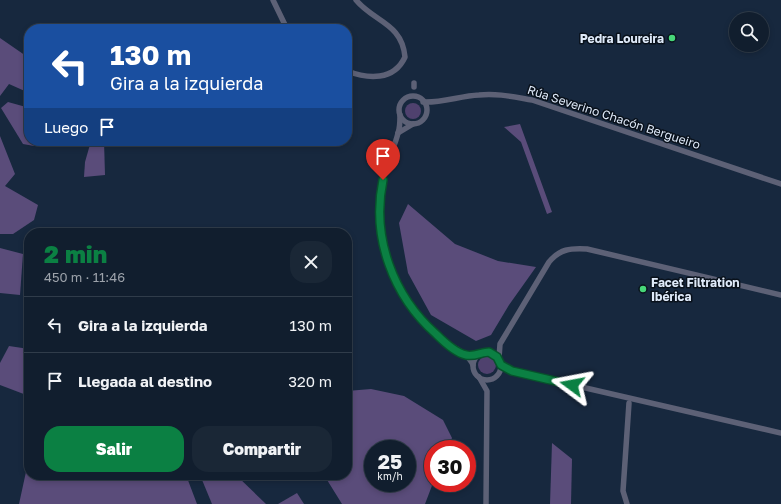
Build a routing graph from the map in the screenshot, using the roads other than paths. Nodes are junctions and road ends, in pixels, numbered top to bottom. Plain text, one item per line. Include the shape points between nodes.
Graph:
1 (273, 0) edge
2 (356, 0) edge
3 (285, 24) edge
4 (352, 73) edge
5 (423, 102) junction
6 (437, 102) junction
7 (426, 109) junction
8 (400, 115) junction
9 (413, 124) junction
10 (398, 133) junction
11 (781, 184) edge
12 (781, 294) edge
13 (500, 344) junction
14 (488, 352) junction
15 (466, 355) junction
16 (478, 355) junction
17 (499, 358) junction
18 (473, 365) junction
19 (501, 365) junction
20 (512, 371) junction
21 (497, 375) junction
22 (479, 377) junction
23 (487, 391) junction
24 (629, 403) dead end
25 (781, 433) edge
26 (486, 504) edge
27 (627, 504) edge

1 - 3 street
2 - 4 street via 392,28 401,40 405,57 396,70 383,76 366,77
5 - 6 street, Rúa Severino Chacón Bergueiro
5 - 7 street
5 - 8 street via 415,97 405,99 400,108
6 - 7 street, Rúa Severino Chacón Bergueiro
6 - 11 street, Rúa Severino Chacón Bergueiro via 480,94 532,100
7 - 9 street via 425,118
8 - 9 street via 405,122
8 - 10 street
9 - 10 street
10 - 15 street via 388,158 381,188 380,219 386,256 398,286 420,319 441,339
12 - 13 street via 586,249 571,248 559,251 549,262
13 - 14 street
13 - 17 street
14 - 16 street
14 - 17 street
15 - 16 street
15 - 18 street
16 - 18 street
17 - 19 street
18 - 22 street
19 - 20 street
19 - 21 street
20 - 21 street
20 - 25 street
21 - 22 street via 487,380
21 - 23 street
22 - 23 street
23 - 26 street
24 - 27 street via 623,491

